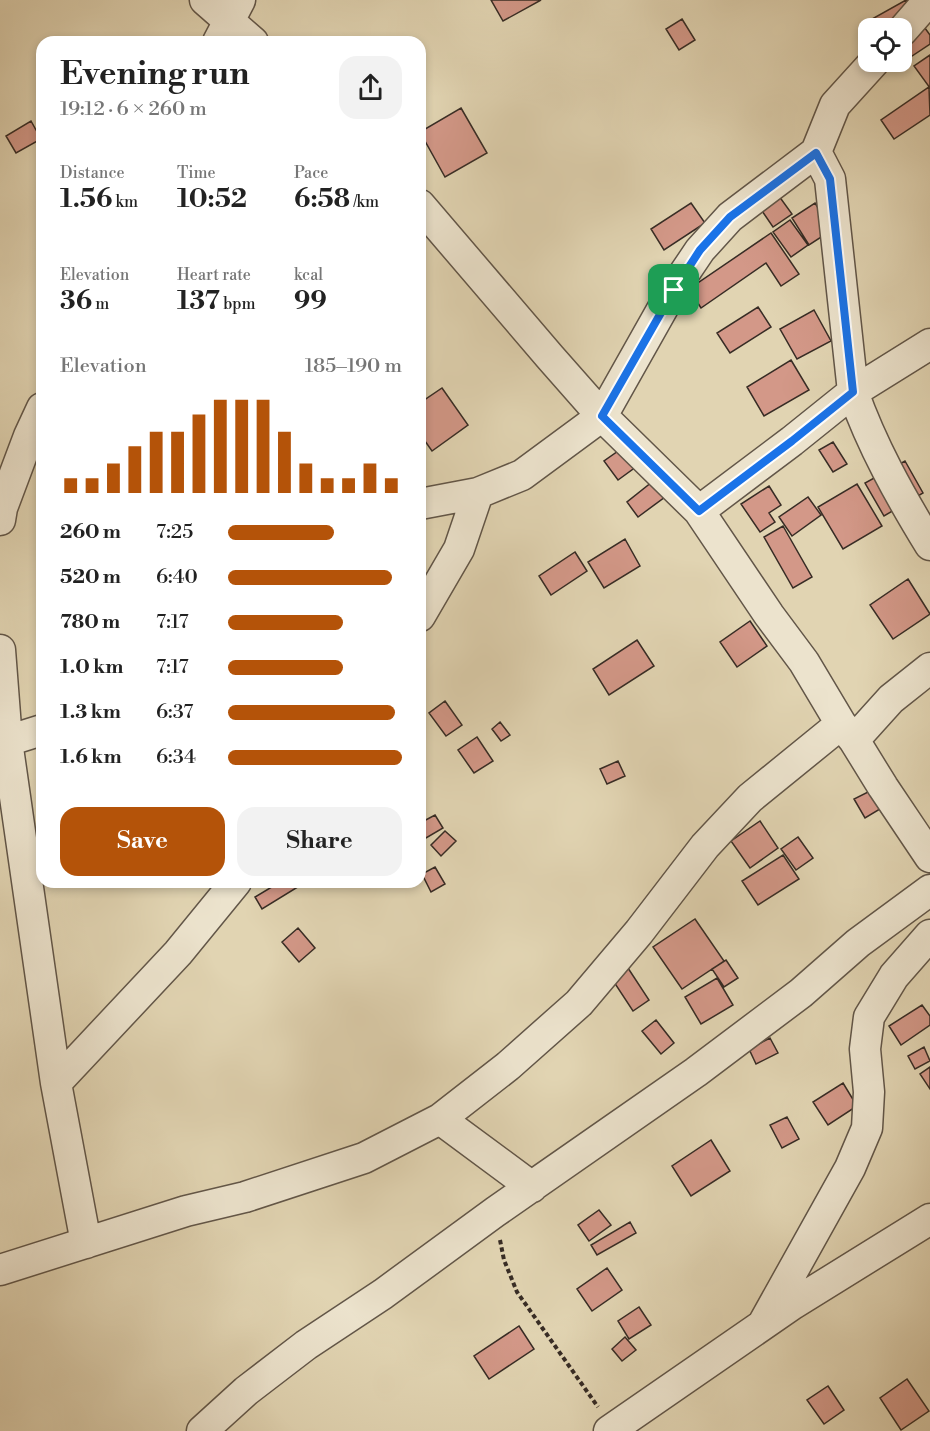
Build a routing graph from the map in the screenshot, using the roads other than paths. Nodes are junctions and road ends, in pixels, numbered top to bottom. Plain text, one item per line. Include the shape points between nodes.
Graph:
1 (205, 0) edge
2 (929, 0) edge
3 (912, 20) edge
4 (229, 21) edge
5 (246, 36) edge
6 (865, 72) edge
7 (816, 153) junction
8 (426, 212) edge
9 (930, 344) edge
10 (853, 392) junction
11 (602, 416) junction
12 (36, 421) edge
13 (478, 492) junction
14 (426, 503) edge
15 (699, 511) junction
16 (0, 520) edge
17 (930, 545) edge
18 (426, 606) edge
19 (0, 650) edge
20 (930, 668) edge
21 (36, 732) edge
22 (848, 732) junction
23 (7, 741) junction
24 (930, 857) edge
25 (231, 888) edge
26 (930, 890) edge
27 (930, 935) edge
28 (56, 1083) junction
29 (440, 1119) junction
30 (532, 1187) junction
31 (930, 1219) edge
32 (86, 1243) junction
33 (0, 1270) edge
34 (763, 1324) junction
35 (611, 1430) edge
36 (202, 1431) edge

1 - 4 street
2 - 3 street
4 - 5 street
6 - 7 street via 834,105
7 - 10 street via 830,179
7 - 11 street via 730,217 700,250
8 - 11 street
9 - 10 street
10 - 15 street
10 - 17 street via 888,473
11 - 13 street via 522,475
11 - 15 street
12 - 16 street
13 - 14 street
13 - 18 street via 459,549
15 - 22 street
19 - 23 street
20 - 22 street
21 - 23 street
22 - 24 street
22 - 29 street via 750,798 705,846 579,1003
23 - 28 street
25 - 28 street via 178,953
26 - 30 street via 696,1072
27 - 34 street via 894,976 869,1017 865,1049 867,1128 850,1168
28 - 32 street
29 - 30 street
29 - 32 street via 364,1158
30 - 36 street via 306,1345
31 - 34 street
32 - 33 street
34 - 35 street

